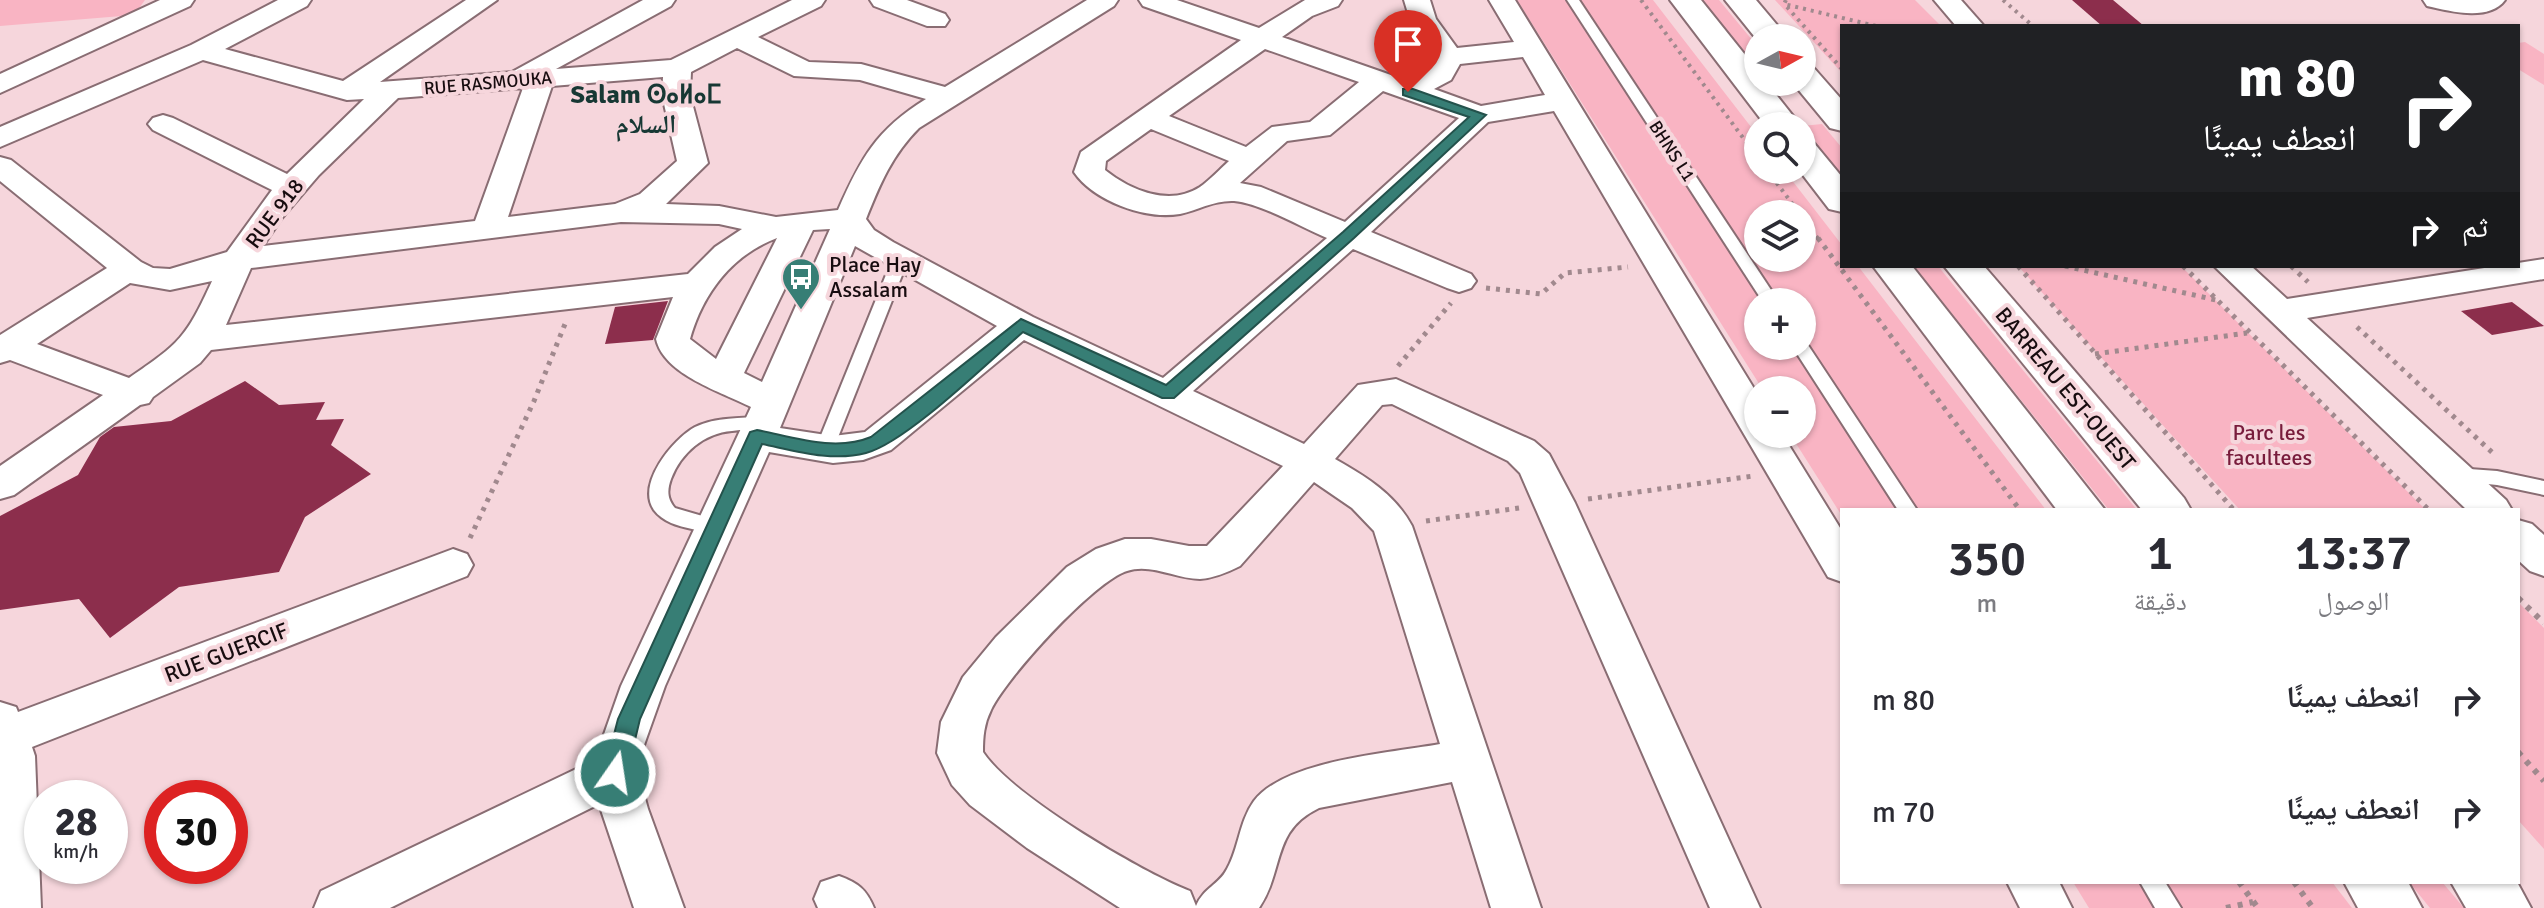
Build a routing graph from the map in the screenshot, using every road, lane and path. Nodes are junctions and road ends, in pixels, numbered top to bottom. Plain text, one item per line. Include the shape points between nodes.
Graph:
1 (181, 0) edge
2 (298, 0) edge
3 (484, 0) edge
4 (662, 0) edge
5 (812, 0) edge
6 (883, 0) edge
7 (1105, 0) edge
8 (1329, 0) edge
9 (1417, 0) edge
10 (1502, 0) edge
11 (1564, 0) edge
12 (1573, 0) edge
13 (1641, 0) edge
14 (1685, 0) edge
15 (1740, 0) edge
16 (1947, 0) edge
17 (2003, 0) edge
18 (2436, 0) edge
19 (2492, 0) edge
20 (1784, 1) edge
21 (1164, 2) edge
22 (936, 20) dead end
23 (1760, 24) edge
24 (1869, 24) edge
25 (1969, 24) edge
26 (2031, 24) edge
27 (738, 38) junction
28 (1263, 39) junction
29 (1532, 48) junction
30 (201, 51) junction
31 (1450, 57) junction
32 (1840, 67) edge
33 (677, 68) junction
34 (528, 79) junction
35 (1378, 81) junction
36 (0, 85) edge
37 (390, 90) junction
38 (1816, 90) edge
39 (347, 91) junction
40 (1408, 92) junction
41 (949, 97) junction
42 (1563, 101) junction
43 (1773, 112) edge
44 (1479, 115) junction
45 (1150, 118) junction
46 (1840, 119) edge
47 (163, 124) dead end
48 (0, 138) edge
49 (1744, 139) edge
50 (1249, 159) junction
51 (693, 163) junction
52 (0, 166) edge
53 (1816, 168) edge
54 (290, 187) junction
55 (1212, 192) junction
56 (1840, 198) edge
57 (621, 213) junction
58 (849, 219) junction
59 (789, 224) junction
60 (487, 231) junction
61 (1349, 235) junction
62 (1816, 236) edge
63 (240, 259) junction
64 (900, 260) junction
65 (1660, 263) junction
66 (1894, 268) edge
67 (1965, 268) edge
68 (2021, 268) edge
69 (2074, 268) edge
70 (2185, 268) edge
71 (2233, 268) edge
72 (129, 269) junction
73 (2544, 269) edge
74 (699, 283) junction
75 (1461, 283) junction
76 (1751, 288) edge
77 (1762, 288) edge
78 (575, 297) junction
79 (2218, 300) junction
80 (2280, 311) junction
81 (1021, 325) junction
82 (2355, 326) dead end
83 (2248, 333) junction
84 (195, 347) junction
85 (4, 349) edge
86 (2095, 354) junction
87 (1798, 360) edge
88 (1809, 360) edge
89 (724, 378) junction
90 (1377, 391) junction
91 (1168, 393) junction
92 (136, 394) junction
93 (1744, 403) edge
94 (764, 421) junction
95 (1771, 448) edge
96 (824, 450) junction
97 (1311, 463) junction
98 (2454, 475) junction
99 (2516, 482) junction
100 (0, 485) edge
101 (2544, 488) edge
102 (1895, 508) edge
103 (1907, 508) edge
104 (2019, 508) edge
105 (2080, 508) edge
106 (2166, 508) edge
107 (2232, 508) edge
108 (2427, 508) edge
109 (2490, 508) edge
110 (716, 527) junction
111 (2520, 537) edge
112 (2544, 560) edge
113 (1840, 563) edge
114 (453, 565) joint
115 (2520, 600) edge
116 (2544, 623) edge
117 (3, 732) edge
118 (2520, 754) edge
119 (1467, 759) junction
120 (615, 773) junction
121 (2544, 781) edge
122 (2033, 884) edge
123 (2140, 884) edge
124 (2153, 884) edge
125 (2240, 884) edge
126 (2295, 884) edge
127 (2375, 884) edge
128 (2482, 884) edge
129 (2256, 905) edge
130 (16, 908) edge
131 (339, 908) edge
132 (659, 908) edge
133 (1172, 908) edge
134 (1220, 908) edge
135 (1516, 908) edge
136 (1735, 908) edge
137 (2047, 908) edge
138 (2156, 908) edge
139 (2169, 908) edge
140 (2226, 908) edge
141 (2313, 908) edge
142 (2393, 908) edge
143 (2502, 908) edge

1 - 36 street
2 - 30 street
3 - 39 street
4 - 34 street
5 - 27 street, RUE RASMOUKA
6 - 22 street
7 - 41 street
8 - 28 street via 1303,10
9 - 31 street via 1423,20
10 - 29 street
11 - 76 lane, BHNS L1
12 - 77 lane, BHNS L1
13 - 49 path
14 - 43 main road
15 - 23 main road
16 - 25 street
17 - 26 path
18 - 19 street via 2473,5
20 - 24 path
20 - 32 path
21 - 28 street
27 - 33 street, RUE RASMOUKA
27 - 41 street via 804,70 861,72
28 - 35 street
28 - 45 street
29 - 31 street
29 - 42 street
30 - 39 street, RUE RASMOUKA
30 - 48 street
31 - 40 street via 1441,74
33 - 34 street, RUE RASMOUKA
33 - 51 street via 676,95
34 - 37 street, RUE RASMOUKA
34 - 60 street
35 - 40 street
35 - 50 street via 1320,129 1284,132
37 - 39 street, RUE RASMOUKA
37 - 54 street, RUE 918
38 - 46 main road
40 - 44 street
41 - 58 street via 888,142
42 - 44 street
42 - 65 street
44 - 61 street
45 - 50 street
45 - 55 street via 1092,158 1089,172 1112,189 1160,208 1185,205
47 - 54 street
50 - 55 street
51 - 57 street via 651,201
51 - 59 street via 704,178
52 - 72 street
53 - 56 main road
54 - 63 street, RUE 918
55 - 61 street via 1250,194
57 - 59 street via 719,215
57 - 60 street
58 - 59 street
58 - 64 street via 863,237
58 - 94 street
59 - 74 street via 751,239 712,265
59 - 89 street
60 - 63 street
61 - 75 street
61 - 91 street
62 - 104 path
63 - 72 street via 179,279 141,277
63 - 84 street, RUE 918
64 - 81 street
64 - 96 lane
65 - 75 path via 1565,273 1541,294
65 - 93 street
66 - 105 main road
67 - 106 main road, BARREAU EST-OUEST
68 - 86 path
69 - 79 path
70 - 79 path
71 - 80 street
72 - 85 street
73 - 80 street
74 - 78 street
74 - 89 street via 681,308 673,339 683,356
75 - 90 path
78 - 84 street
78 - 114 path via 488,504
79 - 83 path
80 - 98 street
81 - 91 street
81 - 96 street via 878,441 855,449
82 - 99 path via 2510,469
83 - 86 path
83 - 108 path
84 - 92 street
85 - 92 street
86 - 107 path
87 - 102 lane
88 - 103 lane
89 - 94 street
90 - 97 street
90 - 136 street via 1396,391 1435,409 1502,440 1535,464
91 - 97 street
92 - 100 street
94 - 96 street
94 - 110 street
94 - 110 lane via 696,434 659,485 661,508 669,514
95 - 113 street
97 - 119 street via 1377,505 1392,526
97 - 133 street via 1217,560 1188,563 1125,555 1089,573 1009,651 963,723 960,757 969,773 1011,811
98 - 99 lane
98 - 109 street
99 - 101 lane
110 - 120 street via 629,719
111 - 112 street
114 - 117 street, RUE GUERCIF
115 - 116 path
117 - 130 street via 12,756
118 - 121 path
119 - 134 street via 1315,788 1292,798 1269,820 1244,889
119 - 135 street
120 - 131 street
120 - 132 street
122 - 137 street
123 - 138 lane
124 - 139 lane
125 - 129 path
126 - 141 path
127 - 142 main road
128 - 143 main road
129 - 140 path

